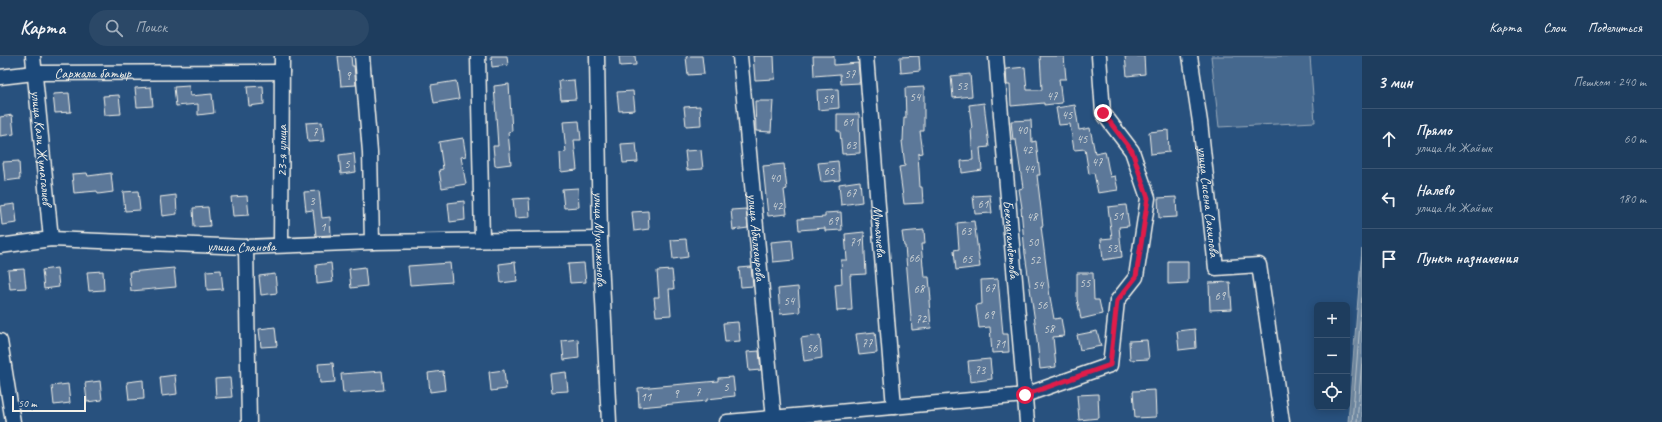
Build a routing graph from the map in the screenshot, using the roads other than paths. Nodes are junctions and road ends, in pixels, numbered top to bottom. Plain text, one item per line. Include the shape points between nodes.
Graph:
1 (33, 56) edge
2 (282, 56) edge
3 (362, 56) edge
4 (478, 56) edge
5 (597, 56) edge
6 (740, 56) edge
7 (866, 56) edge
8 (996, 56) edge
9 (1098, 56) edge
10 (1190, 56) edge
11 (282, 72) junction
12 (34, 73) junction
13 (0, 77) edge
14 (51, 239) junction
15 (600, 239) junction
16 (482, 240) junction
17 (372, 242) junction
18 (281, 245) junction
19 (0, 246) edge
20 (246, 247) junction
21 (0, 341) edge
22 (1025, 395) junction
23 (894, 407) junction
24 (774, 419) junction
25 (13, 422) edge
26 (249, 422) edge
27 (609, 422) edge
28 (727, 422) edge
29 (1027, 422) edge
30 (1282, 422) edge

1 - 12 street, улица Кали Жумагалиев
2 - 11 street, 23-я улица
3 - 17 street via 370,152
4 - 16 street
5 - 15 street, улица Муханжанова
6 - 24 street, улица Абилхаирова
7 - 23 street, Муталиева
8 - 22 street, Бекмагамбетова
9 - 22 street via 1103,113 1132,151 1148,198 1136,277 1117,301 1110,365
10 - 30 street, улица Сисена Сакипова via 1216,268 1259,265
11 - 12 street, Саржала батыр
11 - 18 street, 23-я улица
12 - 13 street, Саржала батыр
12 - 14 street, улица Кали Жумагалиев
14 - 19 street, улица Сланова
14 - 20 street, улица Сланова
15 - 16 street, улица Сланова
15 - 27 street, улица Муханжанова
16 - 17 street, улица Сланова
17 - 18 street, улица Сланова
18 - 20 street, улица Сланова
20 - 26 street
21 - 25 street
22 - 23 street
22 - 29 street, Бекмагамбетова
23 - 24 street
24 - 28 street

